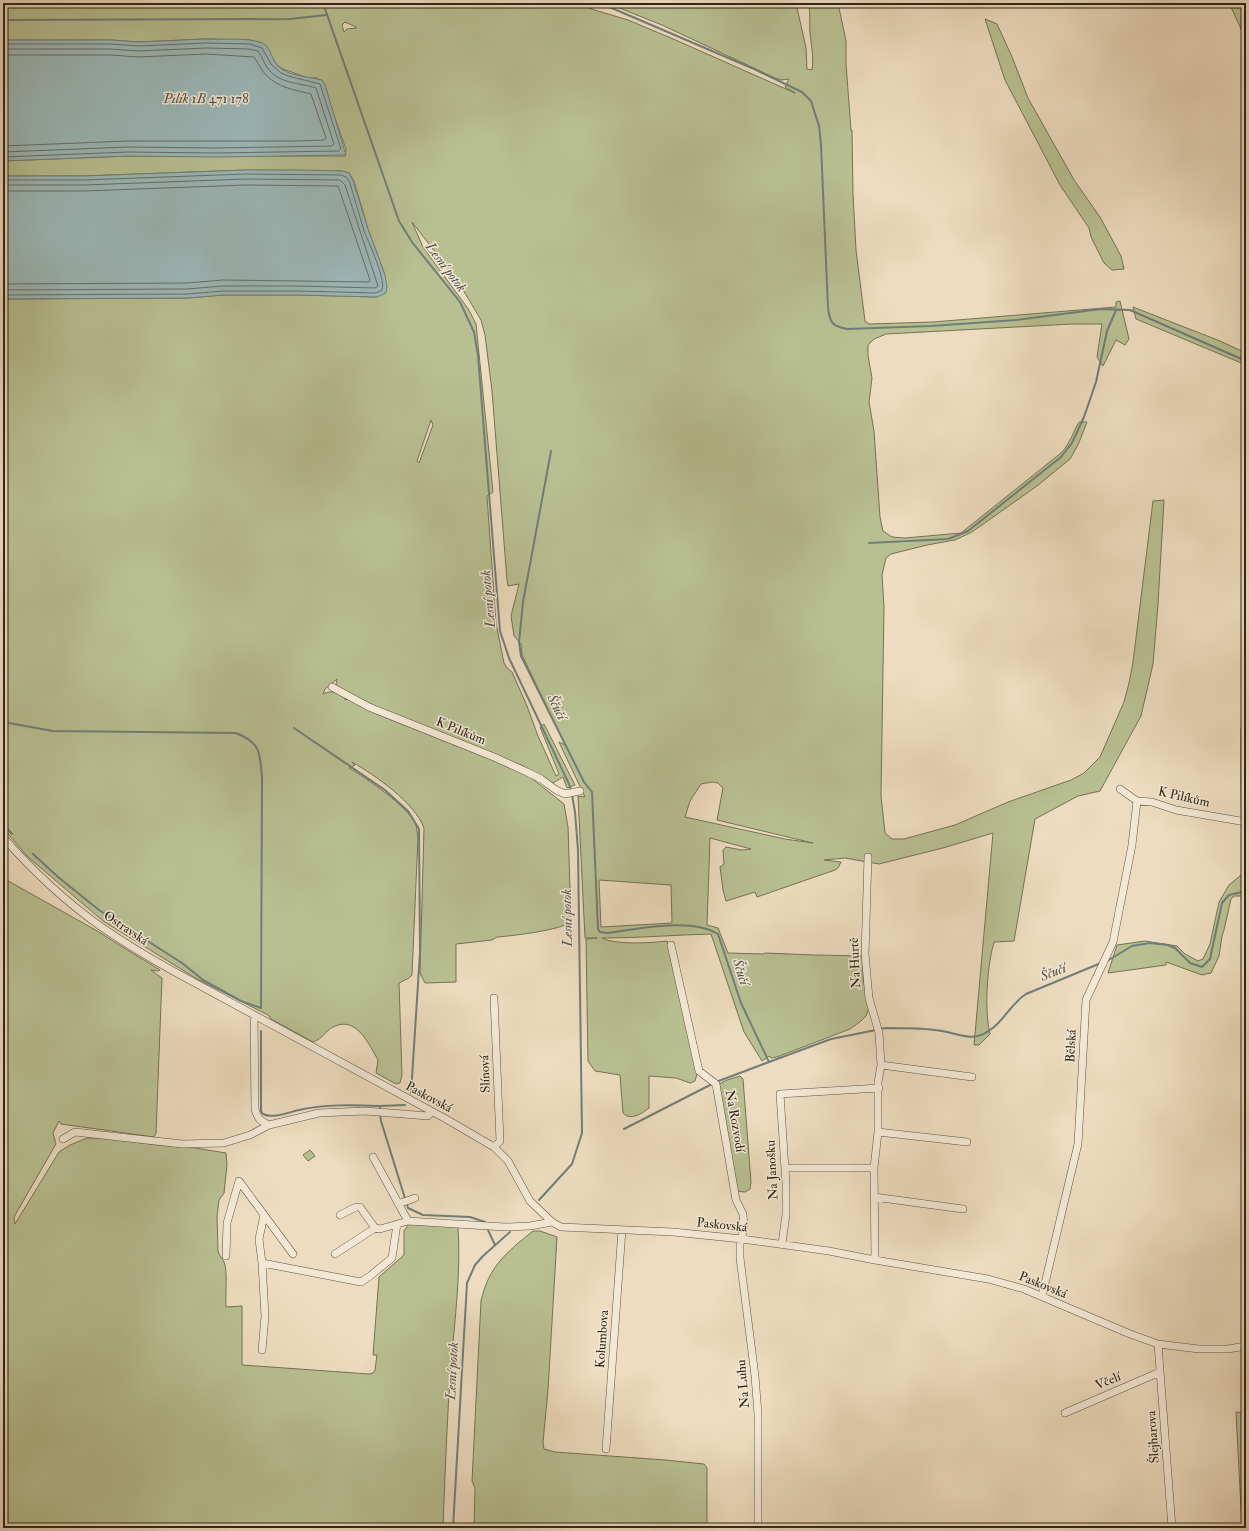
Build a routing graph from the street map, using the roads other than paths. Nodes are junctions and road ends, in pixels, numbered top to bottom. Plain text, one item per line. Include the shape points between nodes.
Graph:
1 (332, 687) dead end
2 (1244, 730) dead end
3 (1120, 789) dead end
4 (578, 791) dead end
5 (1137, 801) junction
6 (1246, 822) edge
7 (3, 837) edge
8 (868, 857) dead end
9 (671, 945) dead end
10 (494, 998) dead end
11 (254, 1016) junction
12 (881, 1066) junction
13 (972, 1077) dead end
14 (879, 1088) junction
15 (432, 1112) junction
16 (269, 1124) junction
17 (878, 1132) junction
18 (63, 1139) dead end
19 (967, 1142) dead end
20 (494, 1147) junction
21 (373, 1157) dead end
22 (785, 1168) junction
23 (874, 1168) junction
24 (874, 1197) junction
25 (963, 1209) dead end
26 (264, 1215) junction
27 (340, 1215) dead end
28 (408, 1221) junction
29 (552, 1222) junction
30 (397, 1224) junction
31 (375, 1228) junction
32 (622, 1230) junction
33 (742, 1239) junction
34 (782, 1244) junction
35 (293, 1254) dead end
36 (335, 1254) dead end
37 (226, 1256) dead end
38 (875, 1260) junction
39 (262, 1263) junction
40 (1042, 1296) junction
41 (1158, 1344) junction
42 (1246, 1346) edge
43 (262, 1350) dead end
44 (1160, 1372) junction
45 (1065, 1413) dead end
46 (606, 1449) dead end
47 (758, 1528) edge
48 (1172, 1528) edge

1 - 4 street, K Pilíkům via 369,707 494,757 541,779 565,794
2 - 6 street
3 - 5 street, K Pilíkům
5 - 6 street, K Pilíkům
5 - 40 street, Bělská via 1132,846 1113,942 1086,1000 1078,1144
7 - 11 street, Ostravská via 59,892 99,925 132,947
8 - 12 street, Na Hurtě via 865,954 869,998 880,1033
9 - 33 street, Na Rozvodí via 699,1071 716,1084 736,1200 743,1214
10 - 20 street, Slínová via 500,1141
11 - 15 street, Paskovská
11 - 16 street via 255,1108 258,1118
12 - 13 street
12 - 14 street, Na Hurtě
14 - 17 street, Na Hurtě
14 - 22 street, Na Janošku via 780,1094
15 - 16 street via 428,1116 366,1111 319,1113
15 - 20 street, Paskovská
16 - 18 street via 250,1135 224,1143 182,1144 75,1132
17 - 19 street
17 - 23 street, Na Hurtě
20 - 29 street, Paskovská via 508,1161 530,1201
21 - 28 street via 407,1201
22 - 23 street
22 - 34 street, Na Janošku via 786,1214
23 - 24 street, Na Hurtě
24 - 25 street
24 - 38 street, Na Hurtě
26 - 35 street
26 - 37 street via 239,1181 227,1224
26 - 39 street via 259,1239
27 - 31 street via 360,1207
28 - 29 street via 510,1227
28 - 30 street
29 - 32 street, Paskovská via 568,1228
30 - 31 street
30 - 39 street via 392,1258 361,1282
31 - 36 street
32 - 33 street, Paskovská
32 - 46 street, Kolumbova
33 - 34 street, Paskovská
33 - 47 street, Na Luhu via 740,1258 758,1414
34 - 38 street, Paskovská
38 - 40 street, Paskovská via 988,1279
39 - 43 street via 265,1316
40 - 41 street, Paskovská
41 - 42 street, Paskovská via 1199,1349
41 - 44 street, Šlejharova
44 - 45 street, Včelí
44 - 48 street, Šlejharova

